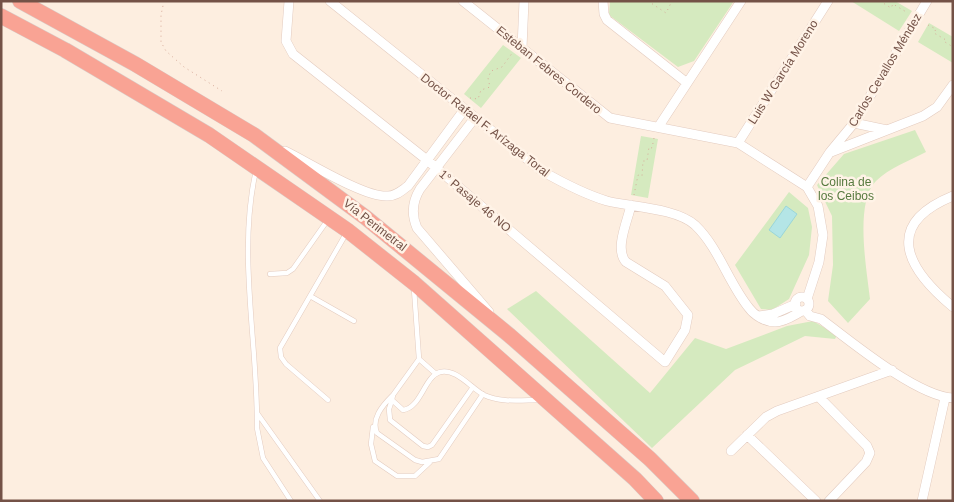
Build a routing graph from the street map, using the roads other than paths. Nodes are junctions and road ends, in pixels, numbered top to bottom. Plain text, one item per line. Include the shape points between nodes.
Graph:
1 (20, 1) edge
2 (289, 1) edge
3 (330, 1) edge
4 (463, 1) edge
5 (524, 1) edge
6 (603, 1) edge
7 (741, 1) edge
8 (828, 1) edge
9 (927, 1) edge
10 (1, 16) edge
11 (522, 48) junction
12 (687, 83) junction
13 (953, 85) edge
14 (464, 110) junction
15 (474, 119) junction
16 (854, 123) junction
17 (659, 126) junction
18 (888, 130) junction
19 (254, 135) junction
20 (738, 143) junction
21 (830, 152) junction
22 (427, 160) junction
23 (436, 168) junction
24 (257, 169) junction
25 (807, 187) junction
26 (384, 196) junction
27 (953, 196) edge
28 (632, 205) junction
29 (413, 216) junction
30 (329, 218) junction
31 (347, 230) junction
32 (270, 274) dead end
33 (414, 283) junction
34 (310, 296) junction
35 (804, 305) junction
36 (953, 308) edge
37 (354, 321) dead end
38 (509, 335) junction
39 (419, 360) junction
40 (892, 370) junction
41 (436, 374) junction
42 (472, 387) junction
43 (483, 394) junction
44 (819, 397) junction
45 (392, 398) junction
46 (949, 398) edge
47 (328, 400) dead end
48 (546, 400) junction
49 (257, 412) junction
50 (374, 426) junction
51 (747, 435) junction
52 (731, 451) dead end
53 (430, 462) junction
54 (291, 501) edge
55 (320, 501) edge
56 (656, 501) edge
57 (692, 501) edge
58 (816, 501) edge
59 (829, 501) edge
60 (922, 501) edge

1 - 19 highway, Vía Perimetral
2 - 22 street, 1° Pasaje 46 NO via 286,41 293,54
3 - 14 street, Doctor Rafael F. Arízaga Toral
4 - 11 street, Esteban Febres Cordero
5 - 11 street
6 - 12 street via 607,20
7 - 12 street
8 - 20 street, Luis W García Moreno
9 - 16 street, Carlos Cevallos Méndez
10 - 24 highway, Vía Perimetral via 209,135
11 - 17 street, Esteban Febres Cordero via 610,118
12 - 17 street
13 - 18 street via 937,107
14 - 15 street, Doctor Rafael F. Arízaga Toral
14 - 22 street
15 - 23 street
15 - 28 street, Doctor Rafael F. Arízaga Toral via 542,171 581,192
16 - 18 street
16 - 21 street, Carlos Cevallos Méndez
17 - 20 street, Esteban Febres Cordero
18 - 21 street
19 - 26 street via 367,192
19 - 38 highway, Vía Perimetral via 365,217
20 - 25 street, Esteban Febres Cordero
21 - 25 street, Carlos Cevallos Méndez
22 - 23 street, 1° Pasaje 46 NO
22 - 26 street via 408,186 397,194
23 - 28 street, 1° Pasaje 46 NO via 665,362 685,330 688,315 665,286 626,262 622,256
23 - 29 street via 418,192
24 - 30 highway, Vía Perimetral
24 - 49 lane via 249,234
25 - 35 street via 820,212 823,235 819,262
26 - 29 street via 406,200
27 - 36 street via 929,207 915,221 908,241 910,260 922,278
28 - 35 street, Doctor Rafael F. Arízaga Toral via 664,211 693,223 711,244 749,308 759,316
29 - 38 street via 417,228
30 - 31 highway, Vía Perimetral
30 - 32 lane via 293,268 287,273
31 - 33 highway, Vía Perimetral
31 - 34 lane
33 - 39 lane
33 - 48 highway, Vía Perimetral
34 - 37 lane
34 - 47 lane via 280,348 281,357
35 - 40 street
38 - 57 highway, Vía Perimetral via 650,459
39 - 41 lane
39 - 45 lane
40 - 44 street
40 - 46 street via 927,391
41 - 42 lane via 451,373
41 - 45 lane via 407,410
42 - 43 lane
42 - 45 lane via 428,447 390,420
43 - 48 lane via 501,400
43 - 53 lane via 439,459
44 - 51 street via 776,410
44 - 59 street via 870,453 866,462
45 - 50 lane via 383,405
46 - 60 street
48 - 56 highway, Vía Perimetral
49 - 54 lane via 262,458
49 - 55 lane
50 - 53 lane via 377,433 415,460
50 - 53 lane via 370,444 375,461 384,468 397,476 415,476
51 - 52 street
51 - 58 street

